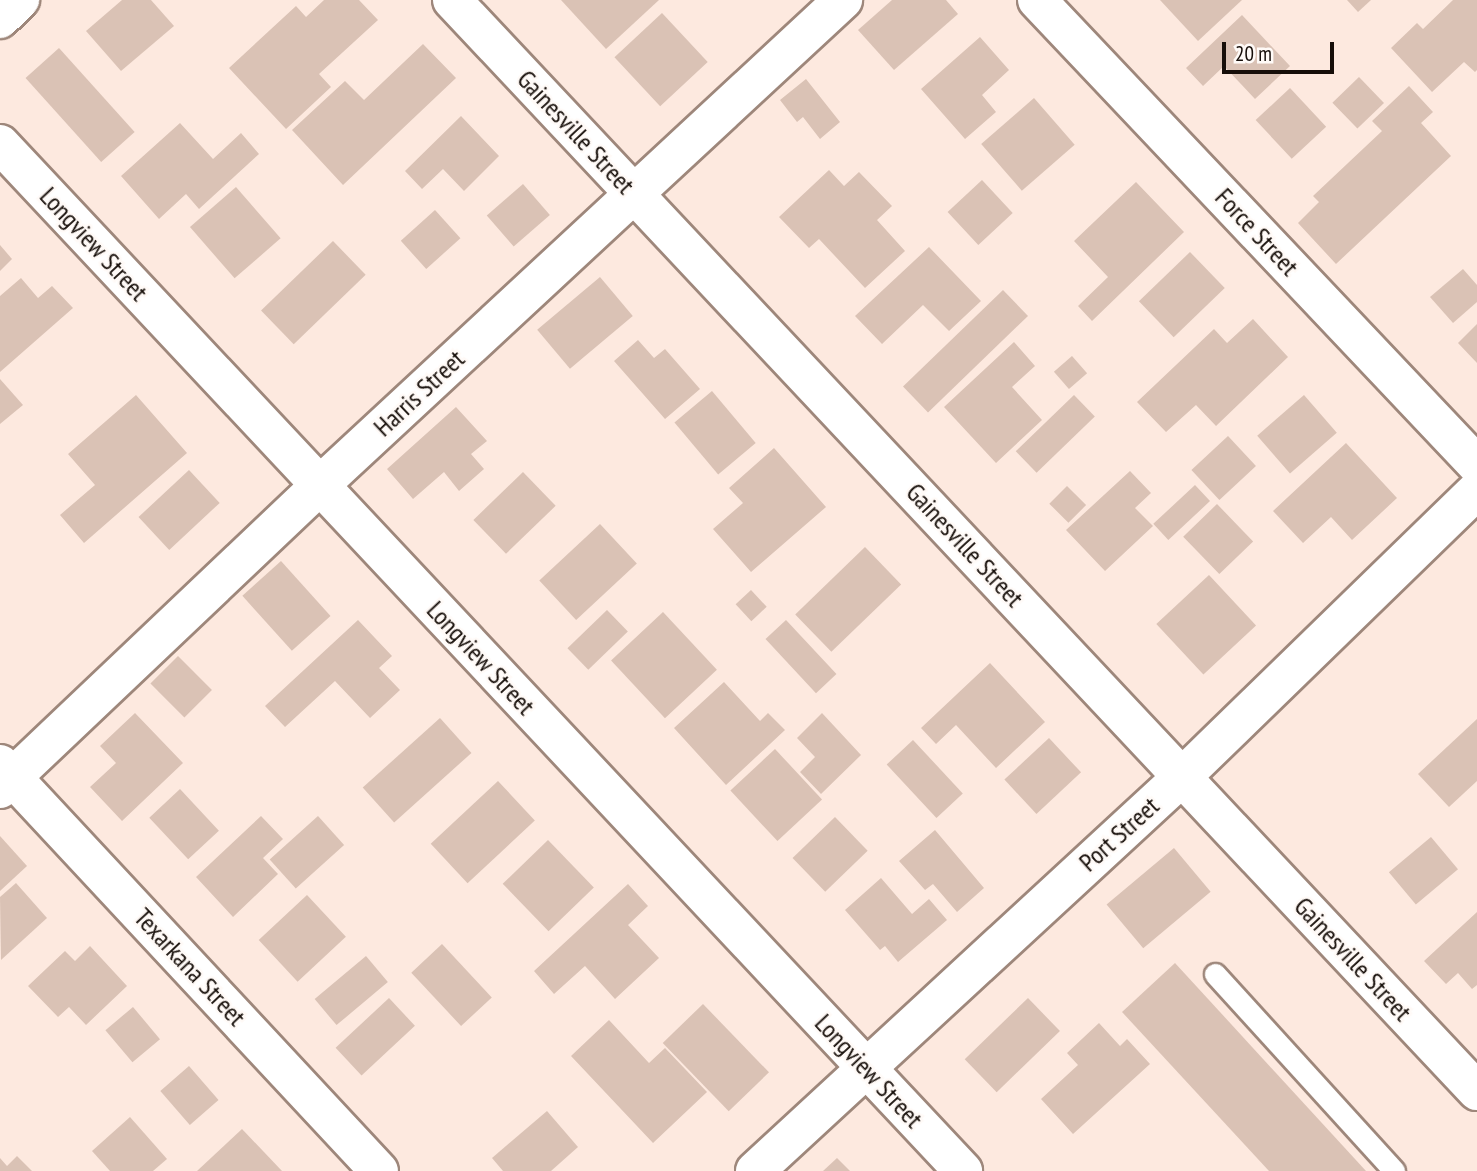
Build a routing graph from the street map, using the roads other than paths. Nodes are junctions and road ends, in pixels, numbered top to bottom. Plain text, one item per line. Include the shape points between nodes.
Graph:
1 (20, 0) edge
2 (452, 0) edge
3 (843, 0) edge
4 (1037, 0) edge
5 (0, 19) edge
6 (0, 144) edge
7 (634, 194) junction
8 (1477, 465) edge
9 (319, 485) junction
10 (1477, 490) edge
11 (1182, 776) junction
12 (4, 777) edge
13 (1215, 974) dead end
14 (865, 1066) junction
15 (1477, 1091) edge
16 (379, 1171) edge
17 (755, 1171) edge
18 (963, 1171) edge
19 (1394, 1171) edge

1 - 5 street
2 - 7 street, Gainesville Street
3 - 7 street, Harris Street
4 - 8 street, Force Street
6 - 9 street, Longview Street
7 - 9 street, Harris Street
7 - 11 street, Gainesville Street
9 - 12 street, Harris Street
9 - 14 street, Longview Street
10 - 11 street, Port Street
11 - 14 street, Port Street
11 - 15 street, Gainesville Street
12 - 16 street, Texarkana Street
13 - 19 lane
14 - 17 street, Port Street
14 - 18 street, Longview Street

